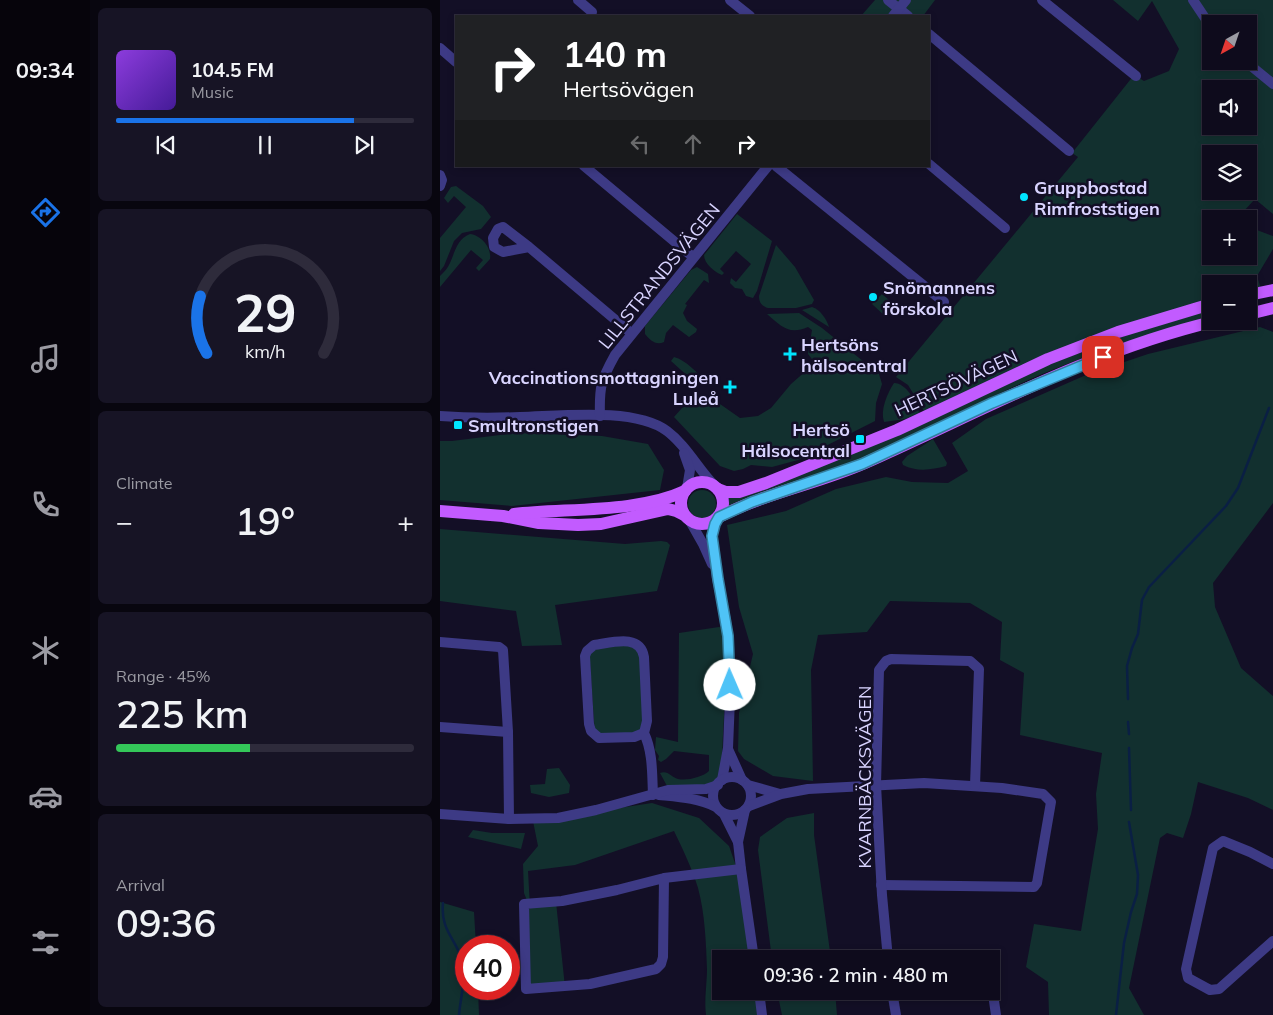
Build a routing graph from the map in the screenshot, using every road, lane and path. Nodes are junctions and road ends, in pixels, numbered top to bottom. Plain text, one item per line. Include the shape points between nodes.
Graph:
1 (578, 0) edge
2 (730, 0) edge
3 (888, 0) edge
4 (906, 0) edge
5 (1042, 0) edge
6 (1193, 0) edge
7 (592, 12) dead end
8 (896, 12) edge
9 (749, 15) edge
10 (1203, 15) edge
11 (930, 35) edge
12 (440, 48) edge
13 (455, 61) edge
14 (1256, 70) edge
15 (1136, 76) dead end
16 (1273, 84) edge
17 (1069, 151) dead end
18 (930, 165) edge
19 (585, 167) edge
20 (767, 167) edge
21 (777, 167) edge
22 (440, 175) edge
23 (440, 186) edge
24 (1005, 228) dead end
25 (529, 247) dead end
26 (693, 257) junction
27 (1273, 290) edge
28 (1257, 293) edge
29 (944, 302) dead end
30 (1202, 307) edge
31 (1273, 308) edge
32 (1257, 312) edge
33 (1202, 325) edge
34 (631, 333) junction
35 (440, 416) edge
36 (600, 416) junction
37 (682, 447) junction
38 (716, 487) junction
39 (686, 490) junction
40 (440, 511) edge
41 (503, 516) junction
42 (687, 518) junction
43 (718, 518) junction
44 (718, 579) junction
45 (440, 642) edge
46 (440, 727) edge
47 (508, 732) junction
48 (644, 733) junction
49 (728, 748) junction
50 (720, 782) junction
51 (745, 782) junction
52 (876, 785) junction
53 (975, 786) junction
54 (781, 794) junction
55 (653, 795) junction
56 (747, 808) junction
57 (720, 810) junction
58 (440, 814) edge
59 (509, 819) junction
60 (738, 842) junction
61 (1273, 864) edge
62 (741, 869) junction
63 (664, 878) junction
64 (881, 885) junction
65 (1273, 941) edge
66 (753, 950) edge
67 (887, 950) edge
68 (760, 1000) edge
69 (894, 1000) edge
70 (994, 1000) edge
71 (762, 1015) edge
72 (896, 1015) edge
73 (996, 1015) edge

1 - 7 street
2 - 9 street
3 - 8 street
4 - 8 street
5 - 15 street
6 - 10 street
11 - 17 street
12 - 13 street
14 - 16 street
18 - 24 street
19 - 26 street
20 - 26 street, LILLSTRANDSVÄGEN
21 - 29 street
22 - 23 street
25 - 34 street
26 - 34 street, LILLSTRANDSVÄGEN
27 - 28 main road
30 - 38 main road, HERTSÖVÄGEN via 1118,332 1048,359 897,430 766,484 738,492 726,492
31 - 32 main road
33 - 43 main road, HERTSÖVÄGEN via 1149,340 1072,369 862,464 752,502
34 - 36 street, LILLSTRANDSVÄGEN via 604,376 599,392
35 - 36 street
36 - 37 street via 634,418 658,426 667,430
37 - 38 street
37 - 39 street via 690,470
38 - 39 main road via 701,482
38 - 43 main road via 724,505
39 - 41 main road via 658,501
39 - 42 main road via 681,503
40 - 41 main road
41 - 42 main road via 539,523 578,525 601,524 668,509 676,510
42 - 43 main road via 702,525
42 - 44 street
43 - 44 street via 712,536
44 - 49 street via 730,660
45 - 47 street via 503,650
46 - 47 street
47 - 59 street
48 - 48 street via 634,737 599,738 591,731 585,656 594,645 627,642 640,648 644,657 647,721
48 - 55 street via 648,742
49 - 50 street
49 - 51 street
50 - 51 street via 732,777
50 - 55 street via 706,788 668,790
50 - 57 street via 714,796
51 - 54 street via 760,790
51 - 56 street via 752,796
52 - 53 street
52 - 53 street, KVARNBÄCKSVÄGEN via 879,670 891,659 970,661 979,670
52 - 54 street
52 - 64 street, KVARNBÄCKSVÄGEN
53 - 64 street via 1043,794 1052,802 1034,887
54 - 56 street
55 - 57 street via 707,802
55 - 59 street via 573,815
56 - 57 street via 737,815
56 - 60 street
57 - 60 street
58 - 59 street
60 - 62 street
61 - 65 street via 1223,841 1213,848 1186,969 1188,978 1210,990 1219,989
62 - 63 street
62 - 66 street
63 - 63 street via 562,901 524,904 526,989 590,984 656,969 662,964 663,957
64 - 67 street, KVARNBÄCKSVÄGEN
68 - 71 street
69 - 72 street
70 - 73 street

